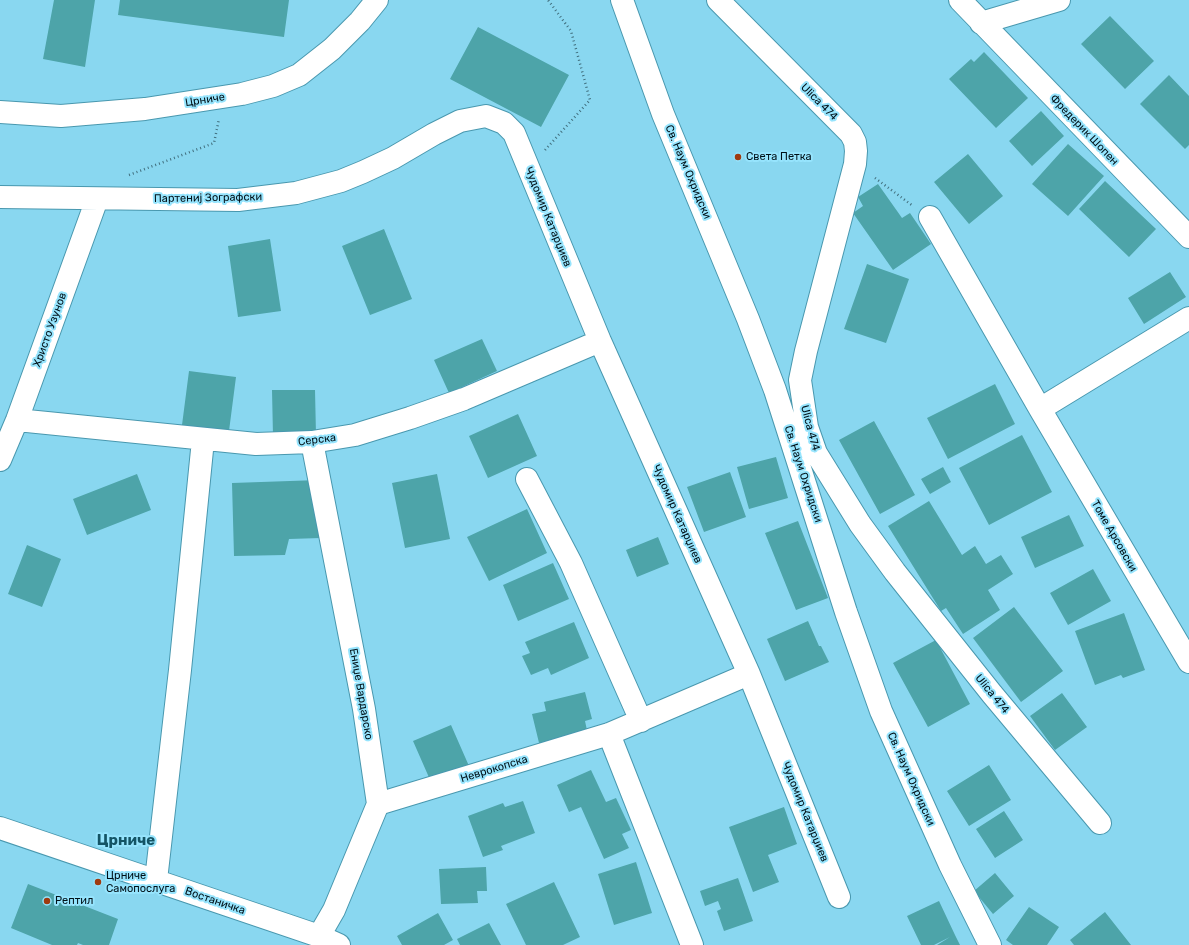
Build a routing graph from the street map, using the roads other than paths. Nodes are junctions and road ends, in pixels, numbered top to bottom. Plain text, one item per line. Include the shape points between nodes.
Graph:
1 (377, 0) edge
2 (622, 0) edge
3 (718, 0) edge
4 (960, 0) edge
5 (1059, 0) edge
6 (981, 23) junction
7 (0, 112) edge
8 (514, 133) joint
9 (0, 196) edge
10 (97, 199) junction
11 (930, 217) road end
12 (1189, 236) edge
13 (1189, 318) edge
14 (600, 342) junction
15 (1040, 409) junction
16 (17, 420) junction
17 (203, 440) junction
18 (312, 442) junction
19 (0, 460) edge
20 (527, 478) dead end
21 (1189, 662) edge
22 (749, 674) junction
23 (641, 721) junction
24 (609, 734) junction
25 (378, 804) junction
26 (1100, 823) dead end
27 (0, 828) edge
28 (156, 880) junction
29 (839, 897) dead end
30 (319, 936) junction
31 (339, 945) edge
32 (692, 945) edge
33 (990, 945) edge

1 - 7 street, Црниче via 332,49 299,75 273,86 225,97 145,109 62,116
2 - 33 street, Св. Наум Охридски via 663,114 775,390 881,712 950,865
3 - 26 street, Ulica 474 via 851,134 856,151 800,380 807,427 816,453 860,524 895,572 992,694
4 - 6 street, Фредерик Шопен
5 - 6 street
6 - 12 street, Фредерик Шопен
8 - 10 street, Партениј Зографски via 498,119 486,116 469,118 363,172 341,181 296,193 238,200
8 - 14 street, Чудомир Катарџиев
9 - 10 street, Партениј Зографски
10 - 16 street, Христо Узунов
11 - 15 street, Томе Арсовски
13 - 15 street
14 - 18 street, Серска via 478,394 410,418 355,435
14 - 22 street, Чудомир Катарџиев
15 - 21 street, Томе Арсовски
16 - 17 street, Серска
16 - 19 street, Христо Узунов
17 - 18 street, Серска via 256,444
17 - 28 street
18 - 25 street, Ениџе Вардарско via 364,709
20 - 23 street via 571,563
22 - 23 street, Неврокопска
22 - 29 street, Чудомир Катарџиев
23 - 24 street, Неврокопска
24 - 25 street, Неврокопска
24 - 32 street
25 - 30 street via 334,910
27 - 28 street, Востаничка
28 - 30 street, Востаничка
30 - 31 street, Востаничка

